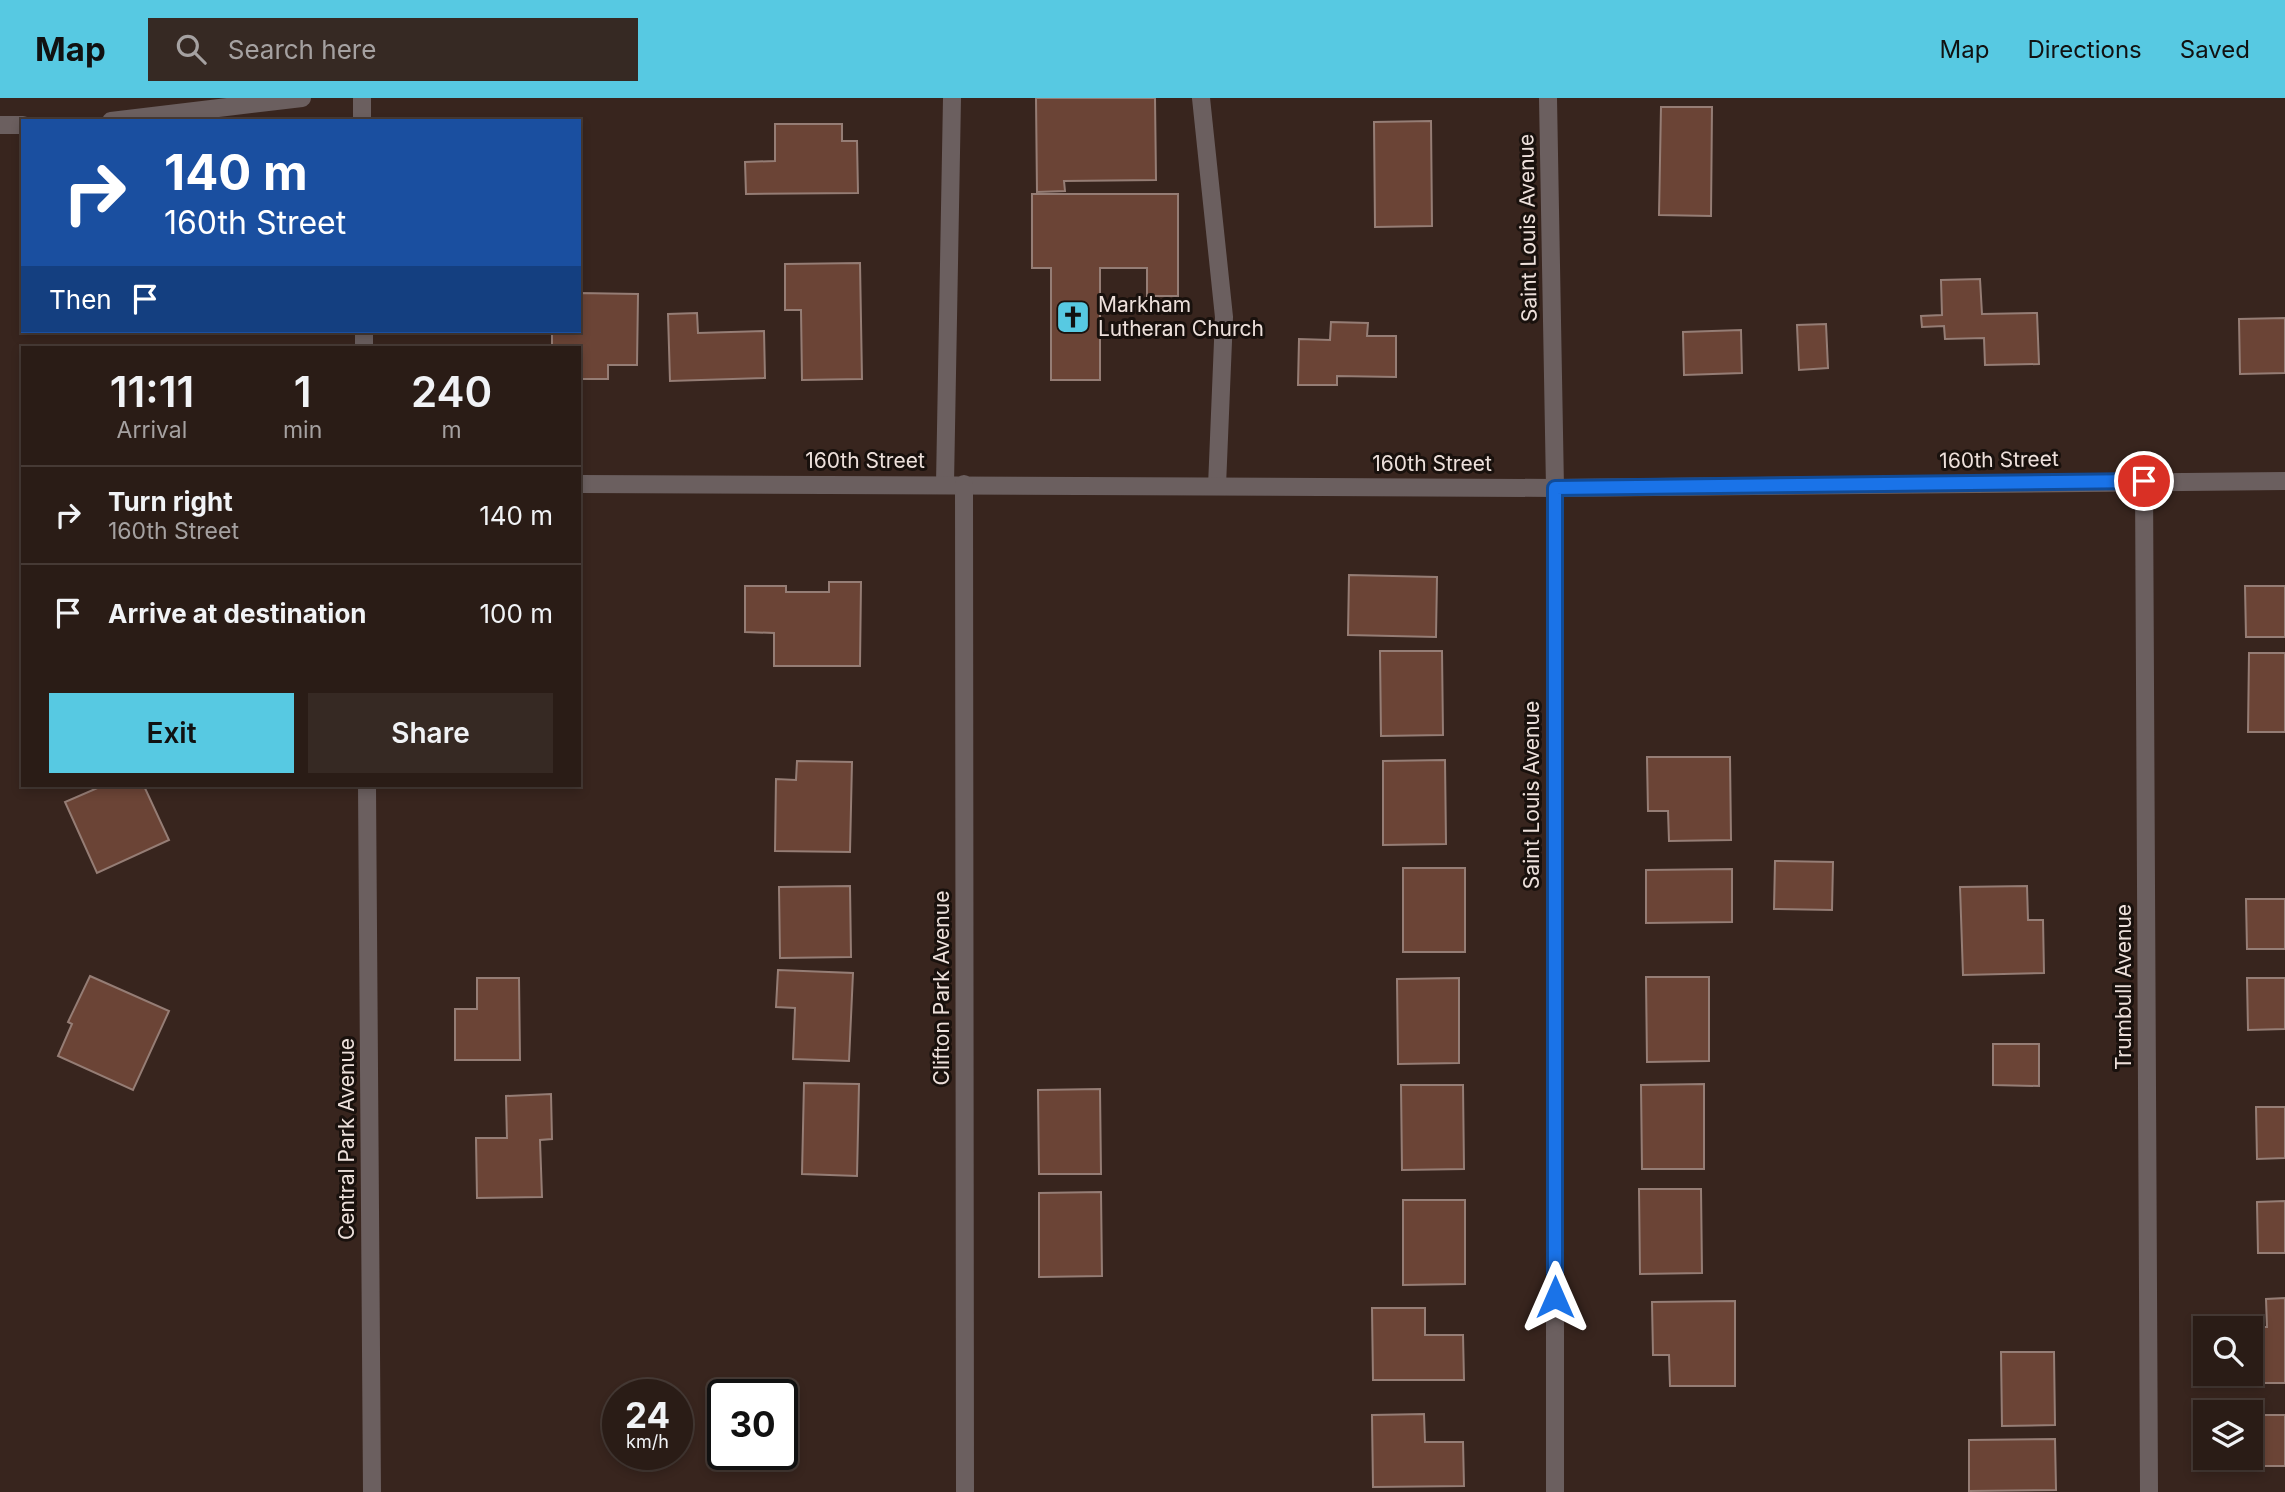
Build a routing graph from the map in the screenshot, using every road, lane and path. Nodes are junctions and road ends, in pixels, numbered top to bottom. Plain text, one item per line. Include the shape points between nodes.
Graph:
1 (302, 98) edge
2 (362, 98) edge
3 (952, 98) edge
4 (1201, 98) edge
5 (1548, 98) edge
6 (128, 119) edge
7 (362, 119) edge
8 (0, 125) edge
9 (21, 125) edge
10 (2144, 481) junction
11 (2285, 481) edge
12 (581, 484) edge
13 (946, 484) junction
14 (964, 484) junction
15 (1217, 486) junction
16 (1555, 488) junction
17 (367, 787) edge
18 (372, 1492) edge
19 (965, 1492) edge
20 (1555, 1492) edge
21 (2149, 1492) edge

1 - 6 street
2 - 7 street
3 - 13 street
4 - 15 street via 1224,317
5 - 16 street, Saint Louis Avenue
8 - 9 street
10 - 11 street, 160th Street
10 - 16 street, 160th Street
10 - 21 street, Trumbull Avenue
12 - 13 street, 160th Street
13 - 14 street, 160th Street
14 - 15 street, 160th Street
14 - 19 street, Clifton Park Avenue
15 - 16 street, 160th Street
16 - 20 street, Saint Louis Avenue
17 - 18 street, Central Park Avenue

